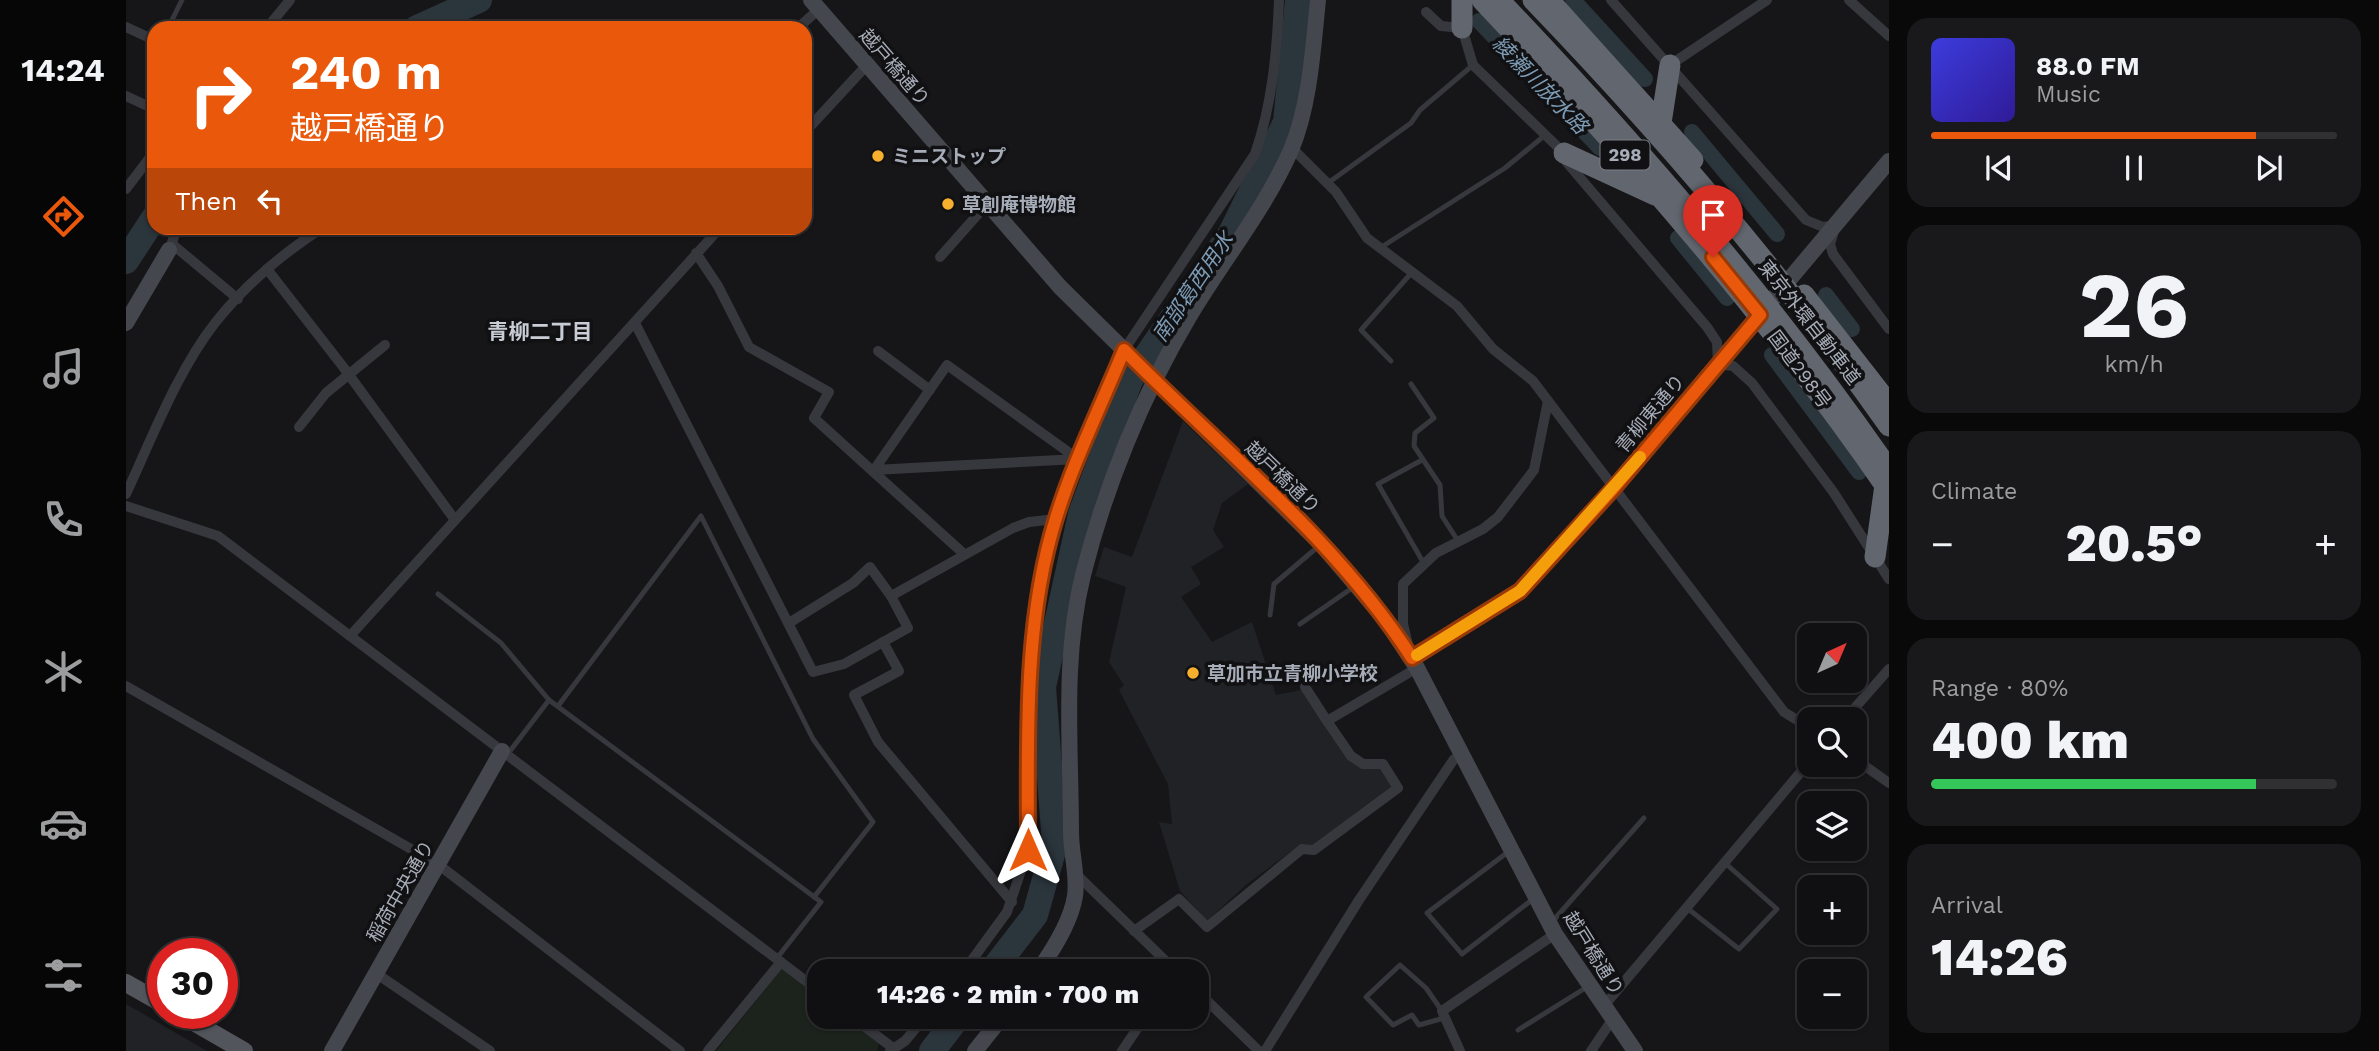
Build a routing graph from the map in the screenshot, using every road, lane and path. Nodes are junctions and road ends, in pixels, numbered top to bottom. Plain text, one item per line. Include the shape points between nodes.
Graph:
1 (181, 0) edge
2 (290, 0) edge
3 (1279, 0) edge
4 (1318, 0) edge
5 (1462, 0) edge
6 (1482, 0) edge
7 (1499, 0) edge
8 (1533, 0) edge
9 (1549, 0) edge
10 (1611, 0) edge
11 (1767, 0) edge
12 (1849, 0) edge
13 (816, 3) edge
14 (1426, 12) dead end
15 (171, 21) edge
16 (273, 21) edge
17 (803, 21) edge
18 (126, 27) edge
19 (1462, 28) junction
20 (1889, 36) edge
21 (147, 37) edge
22 (1473, 65) junction
23 (1670, 65) junction
24 (866, 66) junction
25 (126, 96) edge
26 (147, 106) edge
27 (1661, 123) junction
28 (812, 124) edge
29 (1544, 136) junction
30 (1292, 148) junction
31 (1564, 153) junction
32 (147, 159) edge
33 (1889, 161) edge
34 (130, 176) edge
35 (1328, 183) junction
36 (126, 189) edge
37 (1663, 199) junction
38 (987, 204) junction
39 (1836, 225) junction
40 (174, 235) edge
41 (311, 235) edge
42 (713, 235) edge
43 (170, 247) junction
44 (1380, 248) junction
45 (696, 253) junction
46 (940, 257) dead end
47 (267, 269) junction
48 (1413, 271) junction
49 (1790, 278) junction
50 (238, 299) junction
51 (1760, 315) junction
52 (126, 323) edge
53 (635, 323) junction
54 (1889, 329) edge
55 (386, 345) dead end
56 (878, 351) dead end
57 (1126, 353) junction
58 (1391, 361) dead end
59 (1718, 365) junction
60 (348, 373) junction
61 (1154, 380) junction
62 (1410, 384) dead end
63 (930, 390) junction
64 (1548, 401) junction
65 (1889, 404) edge
66 (1889, 426) edge
67 (299, 427) dead end
68 (1078, 458) junction
69 (1422, 460) junction
70 (874, 470) junction
71 (1887, 482) edge
72 (1613, 489) junction
73 (126, 494) edge
74 (126, 506) edge
75 (1056, 519) junction
76 (455, 520) junction
77 (1458, 541) junction
78 (1321, 544) junction
79 (964, 554) junction
80 (1875, 557) junction
81 (1423, 562) junction
82 (1889, 579) edge
83 (1358, 584) junction
84 (439, 594) dead end
85 (891, 596) junction
86 (1270, 615) dead end
87 (789, 623) junction
88 (1300, 624) dead end
89 (350, 636) junction
90 (883, 642) junction
91 (1414, 663) junction
92 (1889, 669) edge
93 (126, 686) edge
94 (1305, 687) dead end
95 (549, 700) junction
96 (558, 706) junction
97 (1856, 707) edge
98 (1797, 720) edge
99 (1327, 721) junction
100 (505, 753) junction
101 (1463, 754) junction
102 (1867, 767) edge
103 (1797, 777) edge
104 (1889, 783) edge
105 (1644, 818) dead end
106 (1511, 850) junction
107 (1725, 863) junction
108 (439, 865) junction
109 (1075, 873) junction
110 (814, 897) junction
111 (1535, 897) junction
112 (1012, 902) junction
113 (1687, 908) junction
114 (1553, 929) junction
115 (1134, 930) junction
116 (975, 959) edge
117 (1046, 959) edge
118 (1163, 959) edge
119 (779, 960) junction
120 (377, 974) junction
121 (807, 982) edge
122 (126, 983) edge
123 (1589, 985) junction
124 (147, 995) edge
125 (1209, 1003) edge
126 (1607, 1013) junction
127 (1443, 1015) junction
128 (206, 1029) edge
129 (866, 1029) edge
130 (915, 1029) edge
131 (992, 1029) edge
132 (1137, 1029) edge
133 (1518, 1030) dead end
134 (891, 1050) edge
135 (244, 1051) edge
136 (332, 1051) edge
137 (490, 1051) edge
138 (680, 1051) edge
139 (708, 1051) edge
140 (975, 1051) edge
141 (1122, 1051) edge
142 (1259, 1051) edge
143 (1265, 1051) edge
144 (1460, 1051) edge
145 (1591, 1051) edge
146 (1635, 1051) edge

1 - 15 lane
2 - 16 street
3 - 57 street via 1277,50 1255,154
4 - 30 street via 1304,100
5 - 19 highway
6 - 37 highway, 国道298号 / 298
7 - 71 highway, 東京外環自動車道, bridge via 1624,134 1722,250 1791,336
8 - 66 highway, 東京外環自動車道, bridge via 1702,187
9 - 27 highway, 298
10 - 23 street
11 - 23 street
12 - 20 street
13 - 17 street
13 - 24 street, 越戸橋通り
14 - 19 street via 1441,26
18 - 21 street
19 - 22 street
22 - 29 street
22 - 35 lane via 1411,123
23 - 27 highway
23 - 39 street via 1806,220 1823,227
24 - 28 street
24 - 38 street, 越戸橋通り
25 - 26 street
27 - 49 highway, 298
29 - 31 street
29 - 44 lane via 1505,169
30 - 35 street
30 - 61 street via 1264,204
31 - 37 highway
31 - 59 street via 1564,159 1707,327 1717,342
32 - 34 street
33 - 39 street, 青柳東通り
34 - 36 street
35 - 44 street via 1367,238
37 - 51 highway, 国道298号 / 298
38 - 46 street
38 - 57 street, 越戸橋通り
39 - 49 street, 青柳東通り
39 - 54 street via 1830,244 1833,254
40 - 43 street
41 - 47 street
42 - 45 street
43 - 50 street
43 - 52 street
44 - 48 street
45 - 53 street
45 - 70 street via 749,348 829,392 814,418
47 - 50 street
47 - 60 street
48 - 58 lane via 1361,330
48 - 64 street via 1457,306 1493,349 1533,381
49 - 51 street, 青柳東通り
49 - 65 highway, 298
50 - 73 street via 214,324 174,392
51 - 59 street, 青柳東通り
51 - 71 highway, 国道298号 / 298
53 - 76 street
53 - 87 street
55 - 60 street
56 - 63 street
57 - 61 street, 越戸橋通り
57 - 68 street
59 - 72 street, 青柳東通り
59 - 80 street via 1733,366 1752,383
60 - 67 street
60 - 76 street
61 - 78 street, 越戸橋通り
61 - 109 street via 1107,495 1074,618 1069,690
62 - 69 lane via 1434,418 1413,438
63 - 68 street via 947,365
63 - 70 street
64 - 72 street
64 - 77 street via 1534,470 1497,517
68 - 70 street
68 - 75 street
69 - 77 lane via 1440,485 1442,516
69 - 81 lane via 1378,484
70 - 79 street
71 - 80 highway
72 - 91 street, 青柳東通り via 1520,591
72 - 98 street via 1784,712
74 - 89 street via 218,536
75 - 79 street via 1021,525
75 - 112 street via 1035,630 1028,850
76 - 89 street
77 - 81 street
78 - 83 street, 越戸橋通り
78 - 86 lane via 1274,584
79 - 85 street
80 - 82 street
81 - 91 street via 1403,584 1401,597
83 - 88 lane
83 - 91 street, 越戸橋通り
84 - 95 lane via 501,643
85 - 87 street via 870,568
85 - 90 street via 908,628
87 - 90 street via 813,672 844,664
89 - 100 street
90 - 112 street via 899,671 854,695 878,742
91 - 99 street
91 - 101 street, 越戸橋通り
92 - 97 street
93 - 108 street
94 - 99 street
95 - 96 lane
95 - 100 lane
96 - 110 lane
96 - 110 lane via 701,516 814,739 873,822
99 - 115 street via 1351,755 1363,764 1383,764 1398,788 1314,850 1302,849 1207,927 1179,899
100 - 108 street, 稲荷中央通り
100 - 119 street
101 - 106 street, 越戸橋通り
101 - 143 street via 1454,759 1359,900
102 - 104 street
103 - 107 street
105 - 114 lane
106 - 111 street, 越戸橋通り
106 - 111 lane via 1427,914 1462,954
107 - 113 street
107 - 113 lane via 1777,909 1739,949
108 - 120 street, 稲荷中央通り
108 - 138 street
109 - 115 street
109 - 117 street via 1069,916
110 - 119 lane via 821,902
111 - 114 street, 越戸橋通り
112 - 116 street
113 - 126 street
114 - 123 street, 越戸橋通り
114 - 127 street
115 - 118 street
119 - 121 street
119 - 139 street
120 - 136 street, 稲荷中央通り
120 - 137 street
122 - 124 main road
123 - 126 street, 越戸橋通り
123 - 133 lane
125 - 142 street
126 - 145 street
126 - 146 street, 越戸橋通り
127 - 127 lane via 1426,988 1400,965 1366,997 1393,1025 1412,1015 1419,1025
127 - 144 street
128 - 135 main road
129 - 134 street
130 - 134 street
131 - 140 street
132 - 141 street

